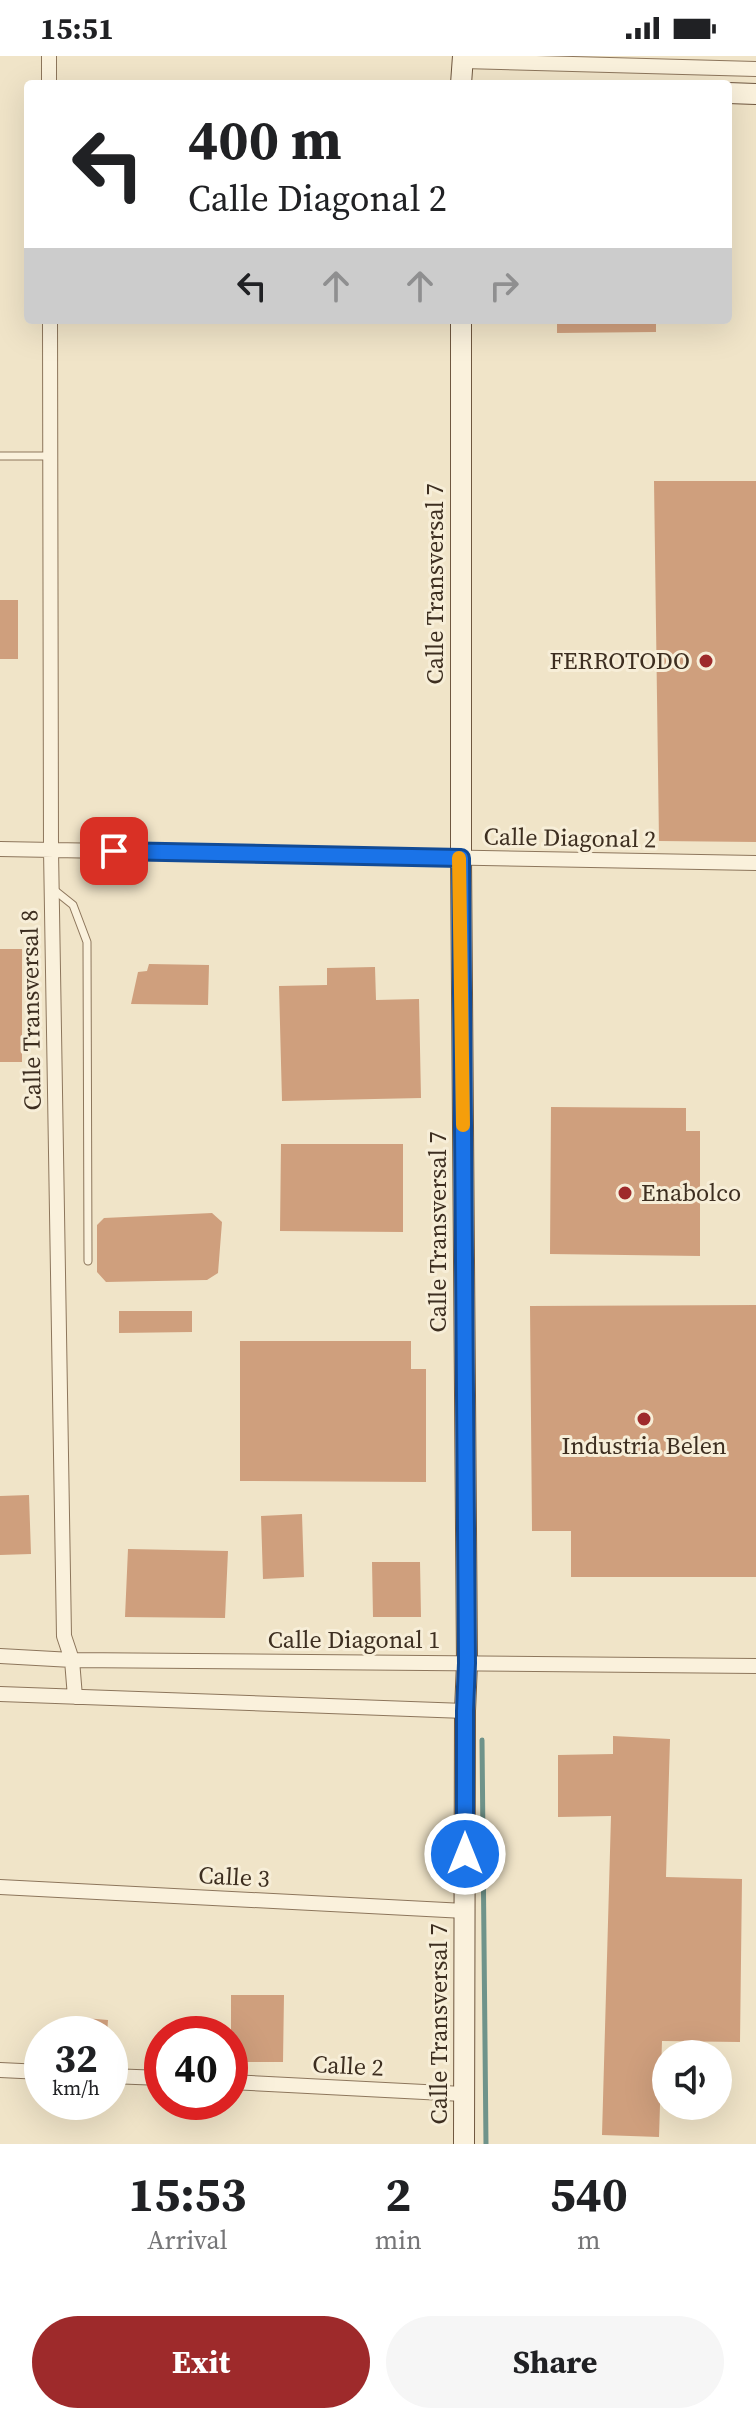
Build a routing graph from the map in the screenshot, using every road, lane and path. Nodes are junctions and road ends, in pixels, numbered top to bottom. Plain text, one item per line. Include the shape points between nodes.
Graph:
1 (49, 56) edge
2 (463, 58) edge
3 (756, 69) edge
4 (49, 80) edge
5 (461, 80) edge
6 (732, 93) edge
7 (756, 94) edge
8 (50, 324) edge
9 (461, 324) edge
10 (0, 456) edge
11 (50, 456) junction
12 (0, 849) edge
13 (51, 850) junction
14 (461, 858) junction
15 (756, 863) edge
16 (52, 887) junction
17 (88, 1261) dead end
18 (0, 1656) edge
19 (72, 1660) junction
20 (467, 1663) junction
21 (756, 1666) edge
22 (0, 1694) edge
23 (75, 1697) junction
24 (465, 1711) junction
25 (0, 1887) edge
26 (465, 1911) junction
27 (0, 2070) edge
28 (24, 2071) edge
29 (248, 2083) edge
30 (463, 2094) junction
31 (464, 2144) edge

1 - 4 street
2 - 3 street
2 - 5 street
6 - 7 street
8 - 11 street, Calle Transversal 8
9 - 14 street, Calle Transversal 7
10 - 11 lane
11 - 13 street, Calle Transversal 8
12 - 13 street, Calle Diagonal 2
13 - 14 street, Calle Diagonal 2
13 - 16 street, Calle Transversal 8
14 - 15 street, Calle Diagonal 2
14 - 20 street, Calle Transversal 7
16 - 17 lane via 73,905 87,942
16 - 19 street, Calle Transversal 8 via 64,1636
18 - 19 street, Calle Diagonal 1
19 - 20 street, Calle Diagonal 1
19 - 23 street, Calle Transversal 8
20 - 21 street, Calle Diagonal 1
20 - 24 street, Calle Transversal 7
22 - 23 street
23 - 24 street
24 - 26 street, Calle Transversal 7
25 - 26 street, Calle 3
26 - 30 street, Calle Transversal 7
27 - 28 street
29 - 30 street, Calle 2
30 - 31 street, Calle Transversal 7

